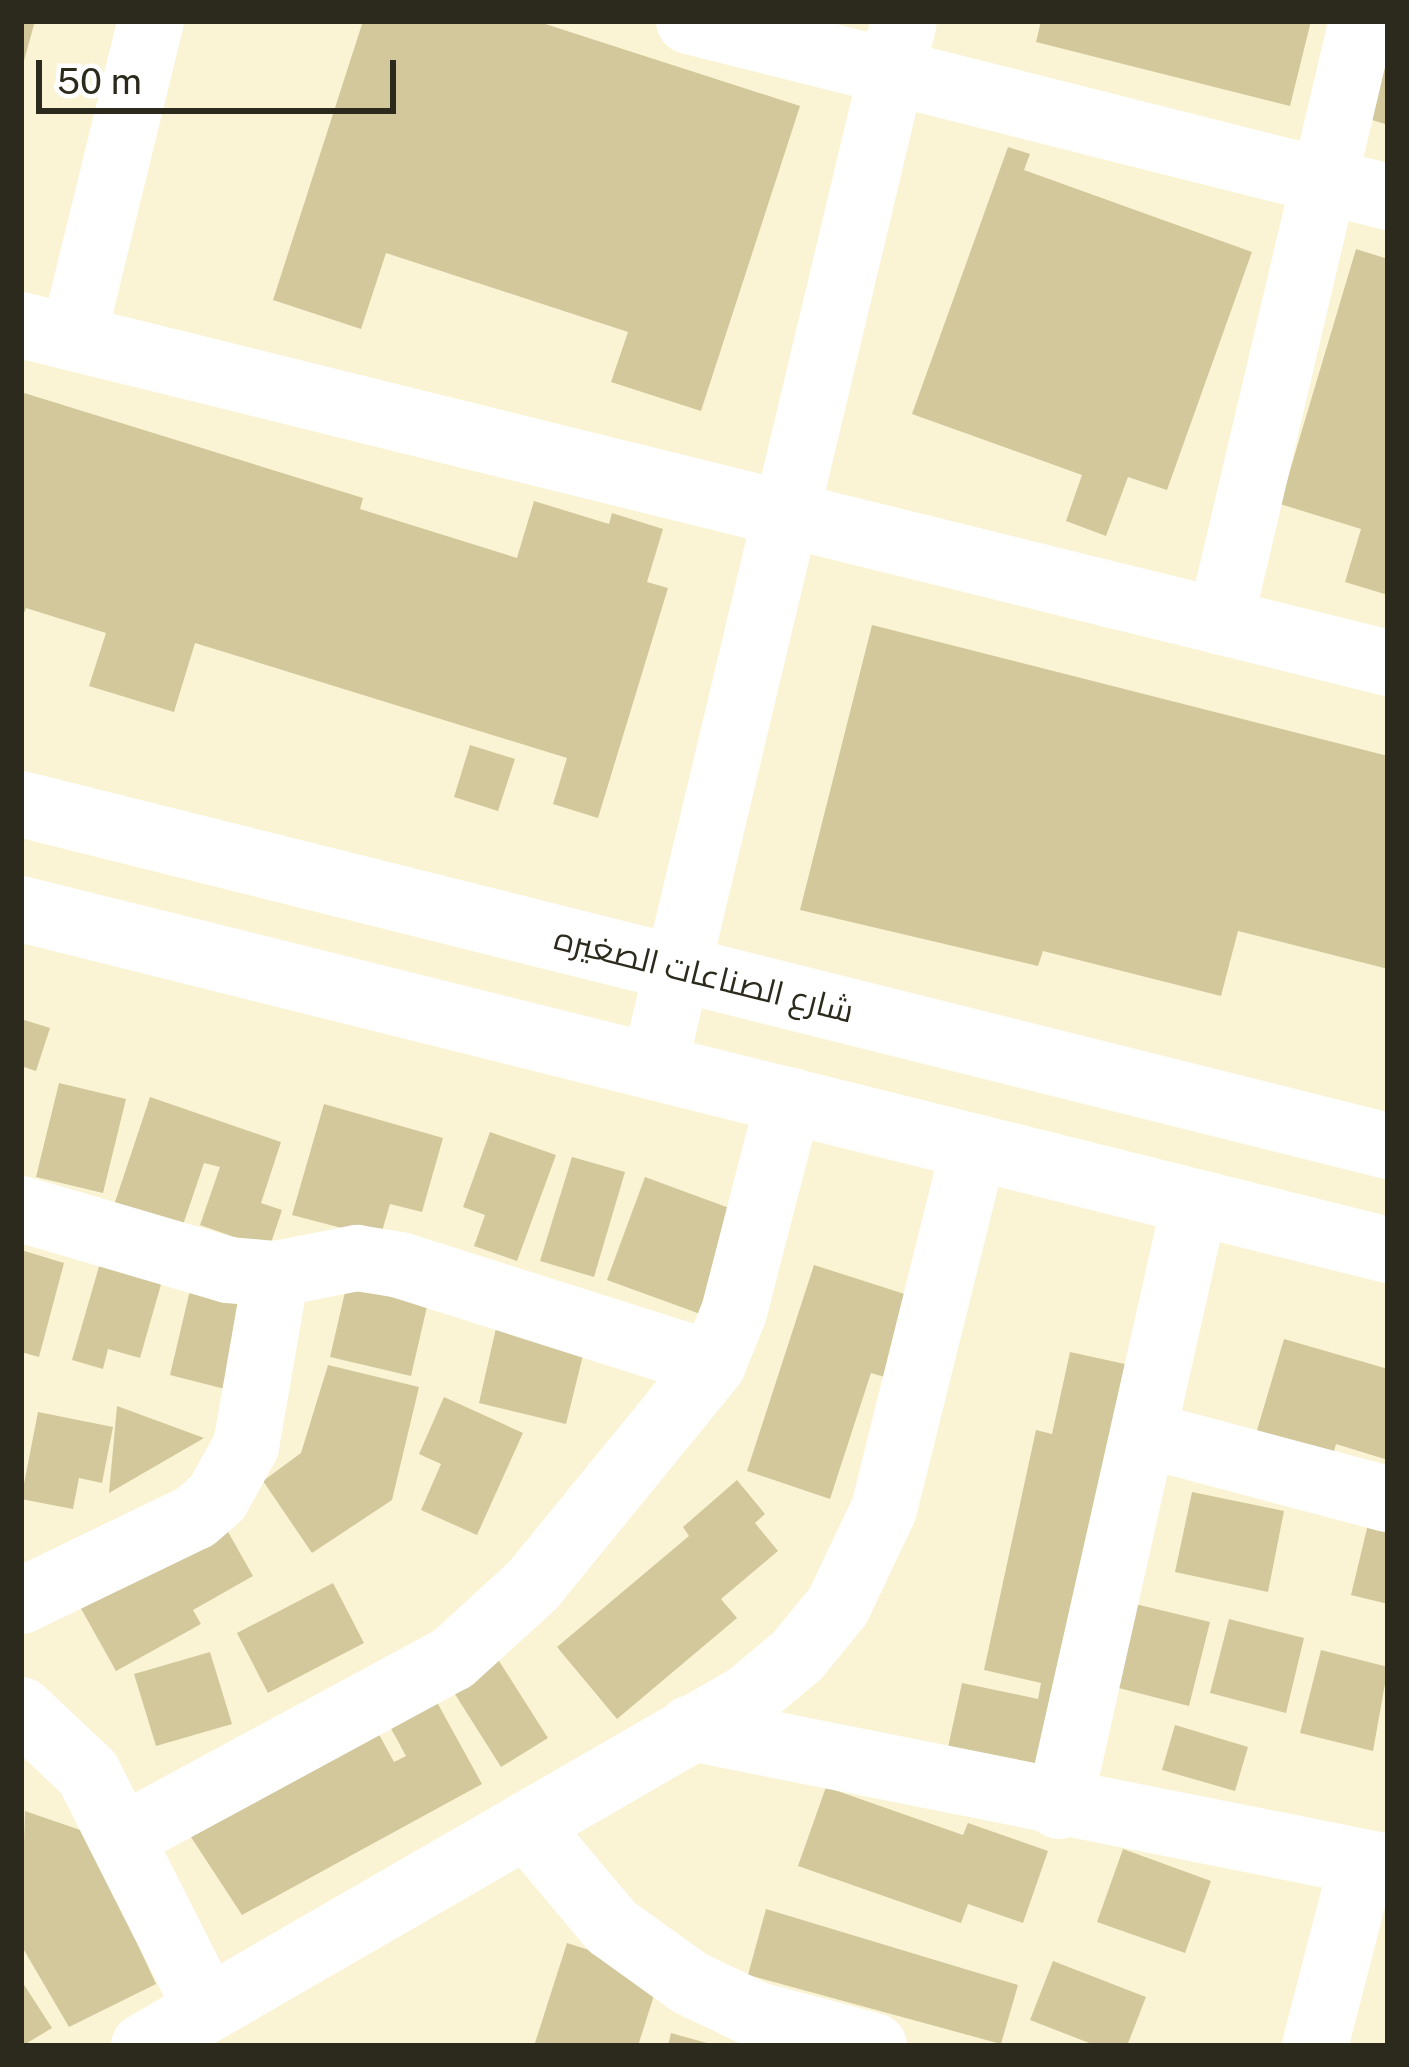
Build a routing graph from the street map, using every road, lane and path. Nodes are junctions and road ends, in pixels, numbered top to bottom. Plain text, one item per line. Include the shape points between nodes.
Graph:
1 (151, 21) edge
2 (689, 21) edge
3 (1362, 21) edge
4 (898, 46) edge
5 (1324, 181) junction
6 (1388, 196) edge
7 (47, 332) edge
8 (786, 514) junction
9 (1220, 622) junction
10 (1388, 663) edge
11 (21, 804) edge
12 (21, 909) edge
13 (677, 969) junction
14 (654, 1067) junction
15 (789, 1100) junction
16 (1388, 1146) edge
17 (974, 1147) junction
18 (1196, 1202) junction
19 (21, 1209) edge
20 (1388, 1250) edge
21 (276, 1274) junction
22 (712, 1364) junction
23 (1143, 1434) junction
24 (1388, 1499) edge
25 (21, 1601) edge
26 (21, 1710) edge
27 (691, 1728) junction
28 (1059, 1806) junction
29 (526, 1825) junction
30 (124, 1836) junction
31 (1375, 1866) edge
32 (207, 2009) junction
33 (752, 2030) edge
34 (144, 2046) edge
35 (874, 2046) edge
36 (1315, 2046) edge

1 - 7 street
2 - 4 street
3 - 5 street
4 - 5 street
4 - 8 street
5 - 6 street
5 - 9 street
7 - 8 street
8 - 9 street
8 - 13 street
9 - 10 street
11 - 13 street, شارع الصناعات الصغيره
12 - 14 street
13 - 14 street
13 - 16 street, شارع الصناعات الصغيره
14 - 15 street
15 - 17 street
15 - 22 street via 734,1312
17 - 18 street
17 - 27 street via 909,1424 865,1560 797,1656 748,1697
18 - 20 street
18 - 23 street
19 - 21 street via 228,1270
21 - 22 street via 357,1258 400,1265
21 - 25 street via 245,1446 218,1498 195,1517
22 - 30 street via 496,1626 452,1659
23 - 24 street
23 - 28 street
26 - 30 street via 88,1773
27 - 28 street
27 - 29 street
28 - 31 street
29 - 32 street
29 - 33 street via 612,1927
30 - 32 street
31 - 36 street
32 - 34 street
33 - 35 street

